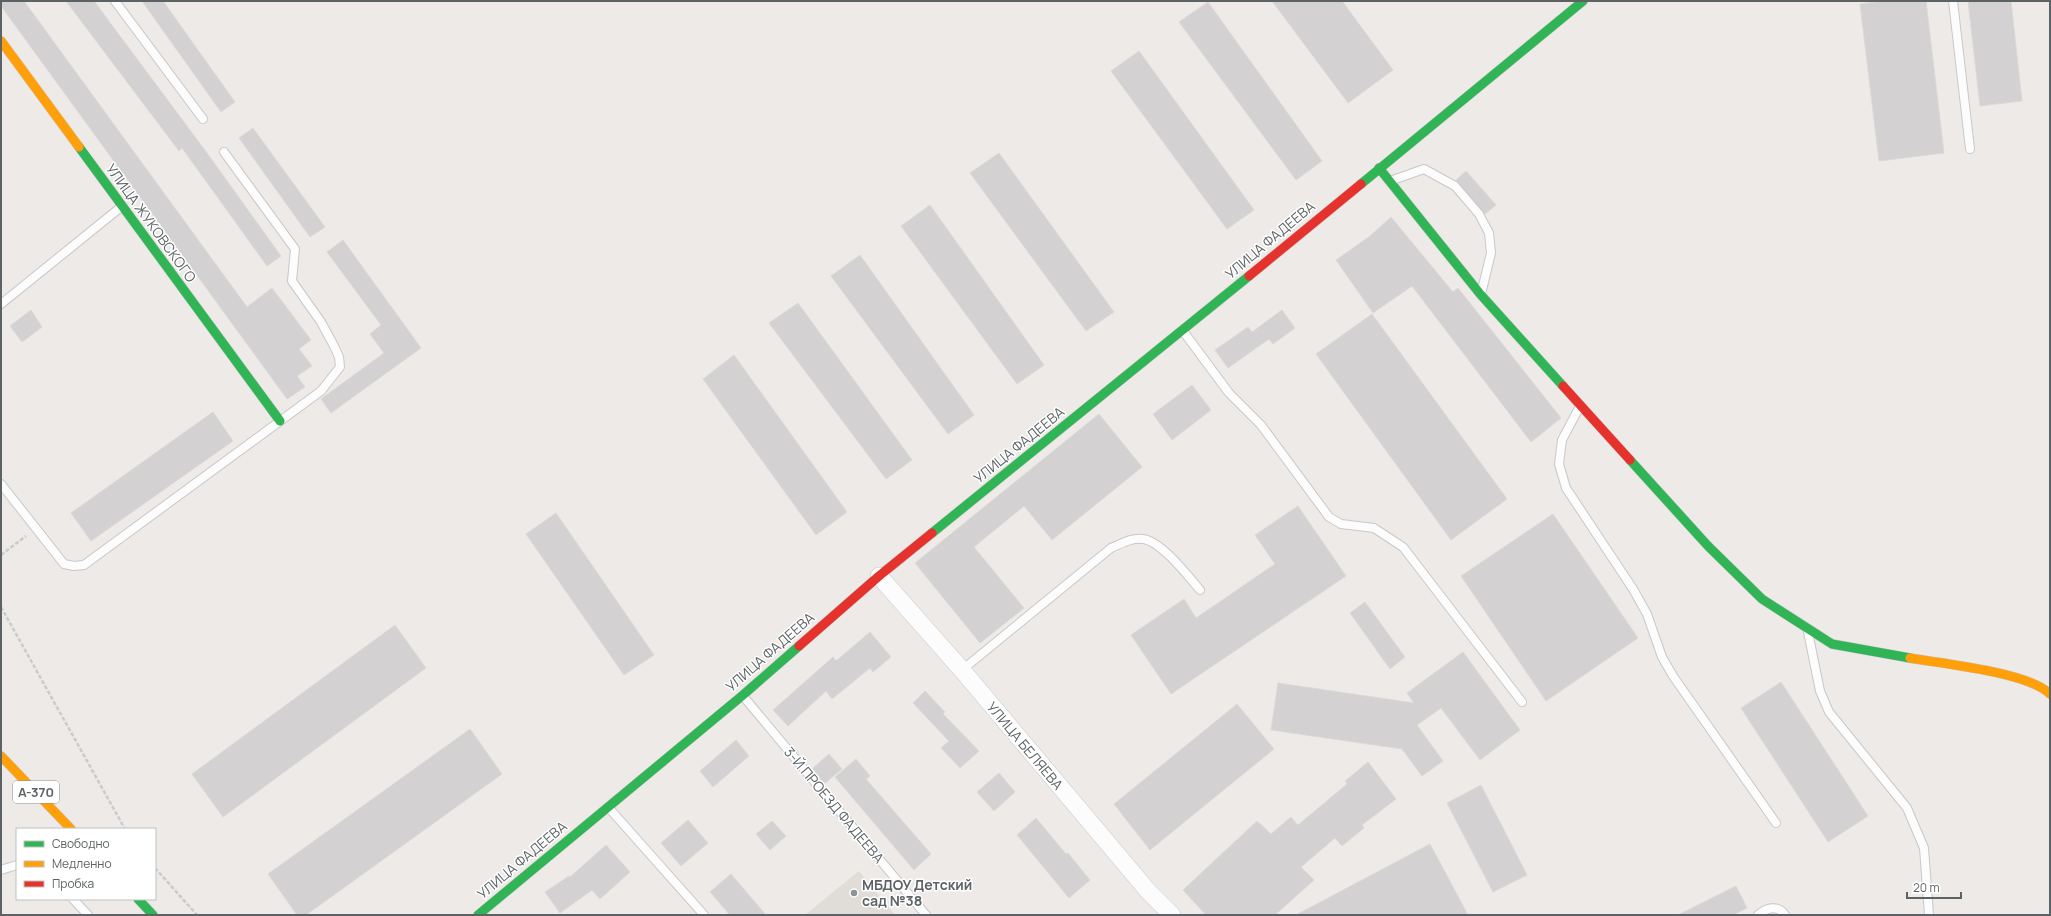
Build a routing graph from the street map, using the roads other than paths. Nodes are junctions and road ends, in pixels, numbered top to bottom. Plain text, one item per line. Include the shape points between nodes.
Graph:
1 (115, 1) edge
2 (1583, 1) edge
3 (1953, 1) edge
4 (1, 41) edge
5 (203, 119) dead end
6 (1970, 149) dead end
7 (224, 152) dead end
8 (1379, 168) junction
9 (1389, 181) junction
10 (121, 207) junction
11 (1481, 295) junction
12 (1, 304) edge
13 (1182, 331) junction
14 (1581, 405) junction
15 (280, 421) junction
16 (1, 484) edge
17 (879, 576) junction
18 (1200, 590) dead end
19 (1807, 628) junction
20 (962, 670) junction
21 (2050, 694) edge
22 (743, 695) junction
23 (1522, 702) dead end
24 (1, 756) edge
25 (608, 806) junction
26 (1776, 823) dead end
27 (70, 828) edge
28 (16, 865) edge
29 (1, 870) edge
30 (74, 900) edge
31 (139, 900) edge
32 (88, 915) edge
33 (153, 915) edge
34 (478, 915) edge
35 (704, 915) edge
36 (926, 915) edge
37 (1172, 915) edge
38 (1758, 915) edge
39 (1785, 915) edge
40 (1929, 915) edge

1 - 5 lane
2 - 8 main road, УЛИЦА ФАДЕЕВА
3 - 6 lane
4 - 10 main road, УЛИЦА ЖУКОВСКОГО
7 - 15 lane via 295,249 292,281 321,322 339,357 340,367 322,391
8 - 9 main road
8 - 13 main road, УЛИЦА ФАДЕЕВА
9 - 11 main road
9 - 11 lane via 1424,169 1455,186 1479,214 1489,233 1491,253
10 - 12 lane
10 - 15 main road, УЛИЦА ЖУКОВСКОГО
11 - 14 main road
13 - 17 main road, УЛИЦА ФАДЕЕВА
13 - 23 lane via 1229,393 1262,425 1329,517 1341,524 1374,528 1403,547
14 - 19 main road via 1708,546 1762,598
14 - 26 lane via 1562,440 1559,464 1566,488 1647,614 1662,657 1672,676
15 - 16 lane via 84,565 64,564
17 - 20 street, УЛИЦА БЕЛЯЕВА
17 - 22 main road, УЛИЦА ФАДЕЕВА
18 - 20 lane via 1158,545 1144,539 1129,540 1111,548
19 - 21 main road via 1832,644 2014,676 2043,687
19 - 40 lane via 1820,691 1829,712 1907,808 1924,848
20 - 37 street, УЛИЦА БЕЛЯЕВА via 1148,891
22 - 25 main road, УЛИЦА ФАДЕЕВА
22 - 36 lane, 3-Й ПРОЕЗД ФАДЕЕВА
24 - 27 main road, А-370
25 - 34 main road, УЛИЦА ФАДЕЕВА
25 - 35 lane
28 - 29 lane
30 - 32 lane
31 - 33 main road
38 - 39 lane via 1775,907

